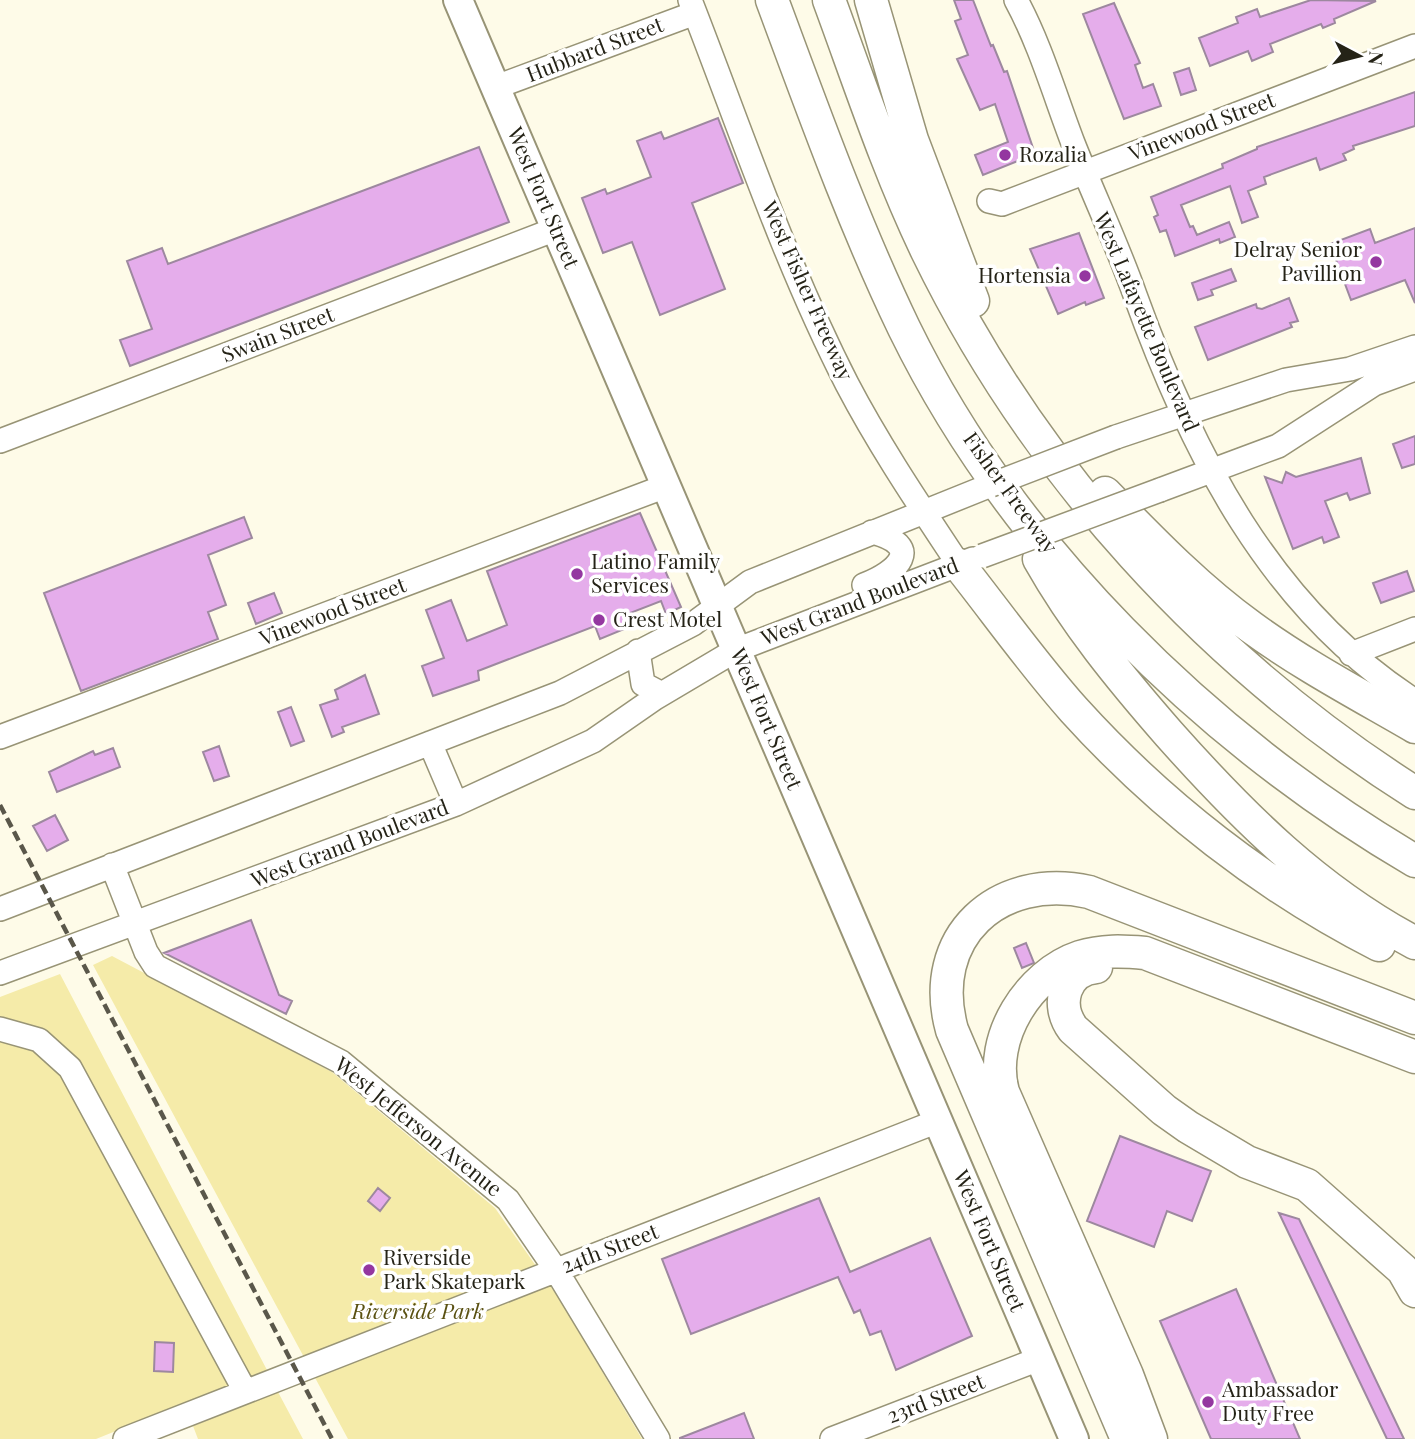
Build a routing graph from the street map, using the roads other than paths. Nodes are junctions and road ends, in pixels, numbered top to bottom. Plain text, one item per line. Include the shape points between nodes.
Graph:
1 (458, 0) edge
2 (753, 0) edge
3 (772, 0) edge
4 (829, 0) edge
5 (871, 0) edge
6 (1016, 0) edge
7 (692, 6) edge
8 (1415, 46) edge
9 (496, 88) junction
10 (821, 131) junction
11 (1085, 173) junction
12 (989, 201) dead end
13 (556, 229) junction
14 (1415, 347) edge
15 (1415, 369) edge
16 (1021, 411) junction
17 (1181, 415) junction
18 (0, 441) edge
19 (976, 449) junction
20 (1212, 470) junction
21 (666, 486) junction
22 (924, 512) junction
23 (872, 533) junction
24 (971, 560) junction
25 (718, 604) junction
26 (1415, 629) edge
27 (775, 633) junction
28 (736, 650) junction
29 (638, 651) junction
30 (1351, 654) junction
31 (662, 694) junction
32 (1415, 701) edge
33 (1415, 727) edge
34 (0, 737) edge
35 (429, 743) junction
36 (1415, 793) edge
37 (456, 804) junction
38 (1364, 830) junction
39 (1415, 852) edge
40 (1415, 861) edge
41 (112, 865) junction
42 (0, 909) edge
43 (135, 925) junction
44 (1415, 943) edge
45 (1415, 962) edge
46 (0, 973) edge
47 (1415, 1018) edge
48 (0, 1029) edge
49 (1339, 1037) junction
50 (1415, 1057) edge
51 (1415, 1076) edge
52 (939, 1121) junction
53 (556, 1270) junction
54 (1415, 1291) edge
55 (1040, 1359) junction
56 (245, 1391) junction
57 (125, 1439) edge
58 (658, 1439) edge
59 (832, 1439) edge
60 (1074, 1439) edge
61 (1127, 1439) edge
62 (1151, 1439) edge

1 - 9 main road, West Fort Street
2 - 10 highway
3 - 10 highway, Fisher Freeway
4 - 16 highway via 926,250 977,345
5 - 16 highway via 939,217
6 - 11 street, West Lafayette Boulevard
7 - 9 street, Hubbard Street
7 - 22 street, West Fisher Freeway via 819,325 869,424
8 - 11 street, Vinewood Street
9 - 13 main road, West Fort Street
10 - 19 highway, Fisher Freeway via 905,330
11 - 12 street, Vinewood Street via 1002,204
11 - 17 street, West Lafayette Boulevard
13 - 18 street, Swain Street
13 - 21 main road, West Fort Street
14 - 17 street via 1350,369 1286,380
15 - 20 street, West Grand Boulevard via 1363,390 1278,446
16 - 33 highway via 1221,604 1276,645
16 - 36 highway via 1119,539 1212,637 1297,711
17 - 20 street, West Lafayette Boulevard
17 - 22 street, bridge
19 - 38 highway, Fisher Freeway via 1057,557 1150,659 1253,750
19 - 44 highway via 1072,614 1191,759 1241,813 1300,866 1357,909
20 - 24 street, West Grand Boulevard, bridge
20 - 30 street, West Lafayette Boulevard via 1273,572
21 - 25 main road, West Fort Street
21 - 34 street, Vinewood Street
22 - 23 street
22 - 24 street, West Fisher Freeway
23 - 25 street via 750,582
23 - 27 street via 900,544 901,559 894,570 814,605
24 - 27 street, West Grand Boulevard
24 - 45 highway via 1073,709 1148,786 1300,900
25 - 28 main road, West Fort Street
25 - 29 street via 693,624
26 - 30 street
27 - 28 street, West Grand Boulevard
28 - 31 street, West Grand Boulevard
28 - 52 main road, West Fort Street
29 - 31 street via 643,684
29 - 35 street via 559,693
30 - 32 street, West Lafayette Boulevard
31 - 37 street, West Grand Boulevard via 593,741
35 - 37 street
35 - 41 street
37 - 43 street, West Grand Boulevard
38 - 39 highway
38 - 40 highway, Fisher Freeway
41 - 42 street
41 - 43 street, West Jefferson Avenue
43 - 46 street, West Grand Boulevard
43 - 53 street, West Jefferson Avenue via 147,955 166,973 341,1062 508,1199
47 - 61 highway via 1073,888 1021,891 989,907 964,933 953,952 945,988 952,1030
48 - 56 street via 39,1040 70,1068
49 - 50 highway
49 - 51 highway
49 - 54 highway via 1133,968 1084,969 1073,977 1064,994 1064,1012 1073,1029 1164,1110 1247,1162 1307,1185 1403,1270
49 - 62 highway via 1162,958 1117,951 1065,964 1038,983 1014,1016 1001,1056 1003,1092
52 - 53 street, 24th Street
52 - 55 main road, West Fort Street
53 - 56 street, 24th Street
53 - 58 street, West Jefferson Avenue
55 - 59 street, 23rd Street
55 - 60 main road, West Fort Street
56 - 57 street, 24th Street

